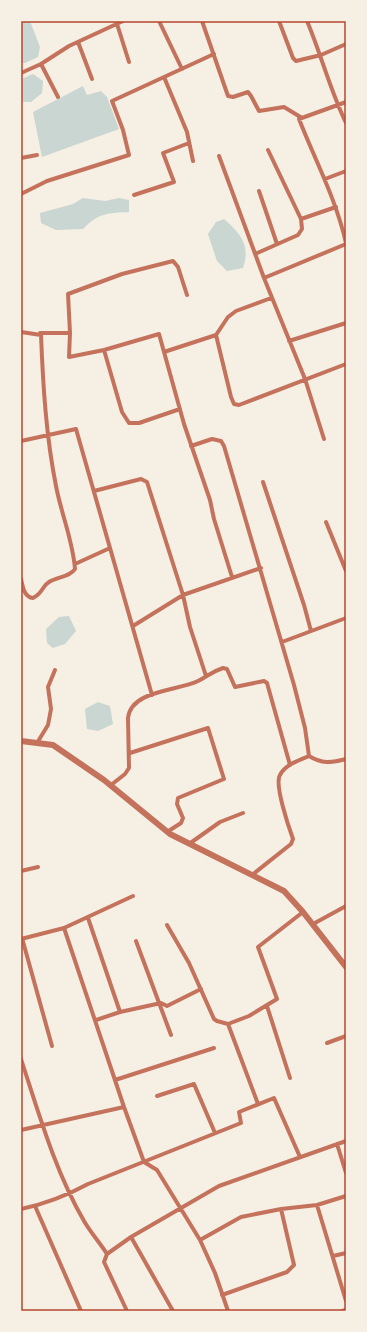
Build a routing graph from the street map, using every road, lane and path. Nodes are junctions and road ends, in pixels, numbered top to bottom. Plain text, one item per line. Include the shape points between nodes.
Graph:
1 (123, 21) edge
2 (159, 21) edge
3 (202, 21) edge
4 (279, 21) edge
5 (307, 21) edge
6 (117, 24) junction
7 (78, 42) junction
8 (346, 44) edge
9 (214, 54) junction
10 (322, 55) junction
11 (129, 62) dead end
12 (41, 64) junction
13 (182, 70) junction
14 (21, 73) edge
15 (92, 78) dead end
16 (164, 78) junction
17 (58, 97) dead end
18 (346, 102) edge
19 (338, 105) junction
20 (302, 118) junction
21 (346, 122) edge
22 (189, 143) junction
23 (268, 150) dead end
24 (37, 155) dead end
25 (219, 156) dead end
26 (21, 158) edge
27 (193, 161) dead end
28 (346, 171) edge
29 (325, 180) junction
30 (259, 191) dead end
31 (21, 194) edge
32 (134, 195) dead end
33 (336, 207) junction
34 (301, 219) junction
35 (277, 244) junction
36 (346, 244) edge
37 (254, 254) junction
38 (264, 278) junction
39 (187, 295) dead end
40 (272, 298) junction
41 (346, 323) edge
42 (21, 332) edge
43 (70, 332) junction
44 (40, 334) junction
45 (216, 335) junction
46 (289, 342) junction
47 (104, 350) junction
48 (164, 352) junction
49 (346, 364) edge
50 (304, 379) junction
51 (180, 409) junction
52 (48, 434) junction
53 (324, 439) dead end
54 (21, 441) edge
55 (191, 446) junction
56 (263, 482) dead end
57 (94, 491) junction
58 (326, 522) dead end
59 (110, 548) junction
60 (75, 564) junction
61 (261, 568) junction
62 (346, 572) edge
63 (232, 577) junction
64 (21, 580) edge
65 (183, 595) junction
66 (346, 618) edge
67 (133, 626) junction
68 (311, 631) junction
69 (282, 642) junction
70 (54, 670) dead end
71 (206, 676) junction
72 (152, 695) junction
73 (21, 741) edge
74 (36, 743) junction
75 (130, 753) junction
76 (308, 756) junction
77 (346, 759) edge
78 (290, 765) junction
79 (111, 785) junction
80 (243, 813) dead end
81 (167, 832) junction
82 (189, 844) junction
83 (38, 867) dead end
84 (21, 871) edge
85 (252, 875) junction
86 (133, 896) dead end
87 (346, 906) edge
88 (303, 912) junction
89 (88, 918) junction
90 (312, 924) junction
91 (167, 925) dead end
92 (64, 928) junction
93 (21, 938) edge
94 (136, 941) dead end
95 (344, 960) edge
96 (346, 967) edge
97 (201, 989) junction
98 (161, 1003) junction
99 (266, 1006) junction
100 (120, 1012) junction
101 (96, 1020) junction
102 (228, 1024) junction
103 (171, 1036) dead end
104 (346, 1036) edge
105 (327, 1043) dead end
106 (52, 1046) dead end
107 (214, 1048) dead end
108 (21, 1059) edge
109 (290, 1078) dead end
110 (115, 1080) junction
111 (157, 1096) dead end
112 (258, 1104) junction
113 (124, 1107) junction
114 (42, 1125) junction
115 (21, 1130) edge
116 (215, 1133) junction
117 (346, 1141) edge
118 (337, 1144) junction
119 (300, 1157) junction
120 (144, 1162) junction
121 (346, 1173) edge
122 (70, 1194) junction
123 (346, 1196) edge
124 (317, 1205) junction
125 (36, 1206) junction
126 (21, 1209) edge
127 (180, 1209) junction
128 (281, 1209) junction
129 (131, 1237) junction
130 (200, 1240) junction
131 (346, 1253) edge
132 (108, 1254) junction
133 (333, 1256) junction
134 (222, 1295) junction
135 (346, 1301) edge
136 (346, 1310) edge
137 (81, 1311) edge
138 (127, 1311) edge
139 (173, 1311) edge
140 (228, 1311) edge
141 (342, 1311) edge

1 - 6 street
2 - 13 street
3 - 9 street
4 - 10 street via 295,61
5 - 10 street
6 - 7 street
6 - 11 street
7 - 12 street
7 - 15 street
8 - 10 street
9 - 13 street
9 - 20 street via 228,96 248,92 259,112 282,107
10 - 19 street
12 - 14 street
12 - 17 street
13 - 16 street
16 - 22 street via 187,132
16 - 31 street via 112,101 129,155 47,181
18 - 19 street
19 - 20 street
19 - 21 street
20 - 29 street via 299,119
22 - 27 street
22 - 32 street via 164,153 174,182
23 - 34 street
24 - 26 street
25 - 37 street
28 - 29 street
29 - 33 street
30 - 35 street
33 - 34 street
33 - 36 street
34 - 35 street via 300,234
35 - 37 street
36 - 38 street
37 - 38 street
38 - 40 street
39 - 43 street via 178,267 173,261 122,274 68,294
40 - 45 street via 236,311 228,317
40 - 46 street
41 - 46 street
42 - 44 street
43 - 44 street
43 - 47 street via 69,357
44 - 52 street
45 - 48 street
45 - 50 street via 234,404 243,404
46 - 50 street
47 - 48 street via 159,334
47 - 51 street via 122,412 129,423 139,423
48 - 51 street
49 - 50 street
50 - 53 street
51 - 55 street
52 - 54 street
52 - 57 street via 76,429
52 - 60 street via 56,485
55 - 61 street via 212,439 221,441 224,446
55 - 63 street via 210,500
56 - 68 street
57 - 59 street
57 - 65 street via 141,479 146,481
58 - 62 street
59 - 60 street
59 - 67 street
60 - 64 street via 74,571 49,581 40,595 33,598 25,593
61 - 63 street
61 - 69 street
63 - 65 street
65 - 67 street
65 - 71 street via 190,627
66 - 68 street
67 - 72 street
68 - 69 street
69 - 76 street via 305,728
70 - 74 street via 48,687 52,709 48,725
71 - 72 street via 199,681
71 - 78 street via 223,668 227,670 235,687 266,682
72 - 75 street via 136,702 129,711
73 - 74 street
74 - 79 street via 53,745
75 - 79 street via 128,772
75 - 81 street via 208,728 224,779 178,798 177,804 183,818 181,823
76 - 77 street via 318,762 331,763
76 - 78 street
78 - 85 street via 280,774 278,781 292,842
79 - 81 street
80 - 82 street via 220,822
81 - 82 street
82 - 85 street
83 - 84 street
85 - 88 street via 284,891
86 - 89 street
87 - 90 street
88 - 90 street
88 - 99 street via 258,947 277,997
89 - 92 street
89 - 100 street
90 - 95 street
91 - 97 street
92 - 93 street
92 - 101 street
93 - 106 street
94 - 98 street via 145,970
95 - 96 street
97 - 98 street via 167,1006
97 - 102 street via 215,1020
98 - 100 street
98 - 103 street
99 - 102 street
99 - 109 street
100 - 101 street
101 - 110 street
102 - 112 street
104 - 105 street
107 - 110 street
108 - 114 street
110 - 113 street
111 - 116 street via 194,1084
112 - 116 street via 239,1112 240,1123
112 - 119 street via 274,1098
113 - 114 street
113 - 120 street
114 - 115 street
114 - 122 street
116 - 120 street
117 - 118 street
118 - 119 street
118 - 121 street
119 - 127 street via 219,1186
120 - 122 street via 88,1184
120 - 127 street via 157,1170
122 - 125 street
122 - 132 street via 85,1222
123 - 124 street
124 - 128 street
124 - 133 street
125 - 126 street
125 - 137 street
127 - 129 street
127 - 130 street
128 - 130 street via 241,1217
128 - 134 street via 294,1265 287,1272
129 - 132 street
129 - 139 street
130 - 134 street
131 - 133 street
132 - 138 street via 104,1262
133 - 135 street
134 - 140 street
136 - 141 street

